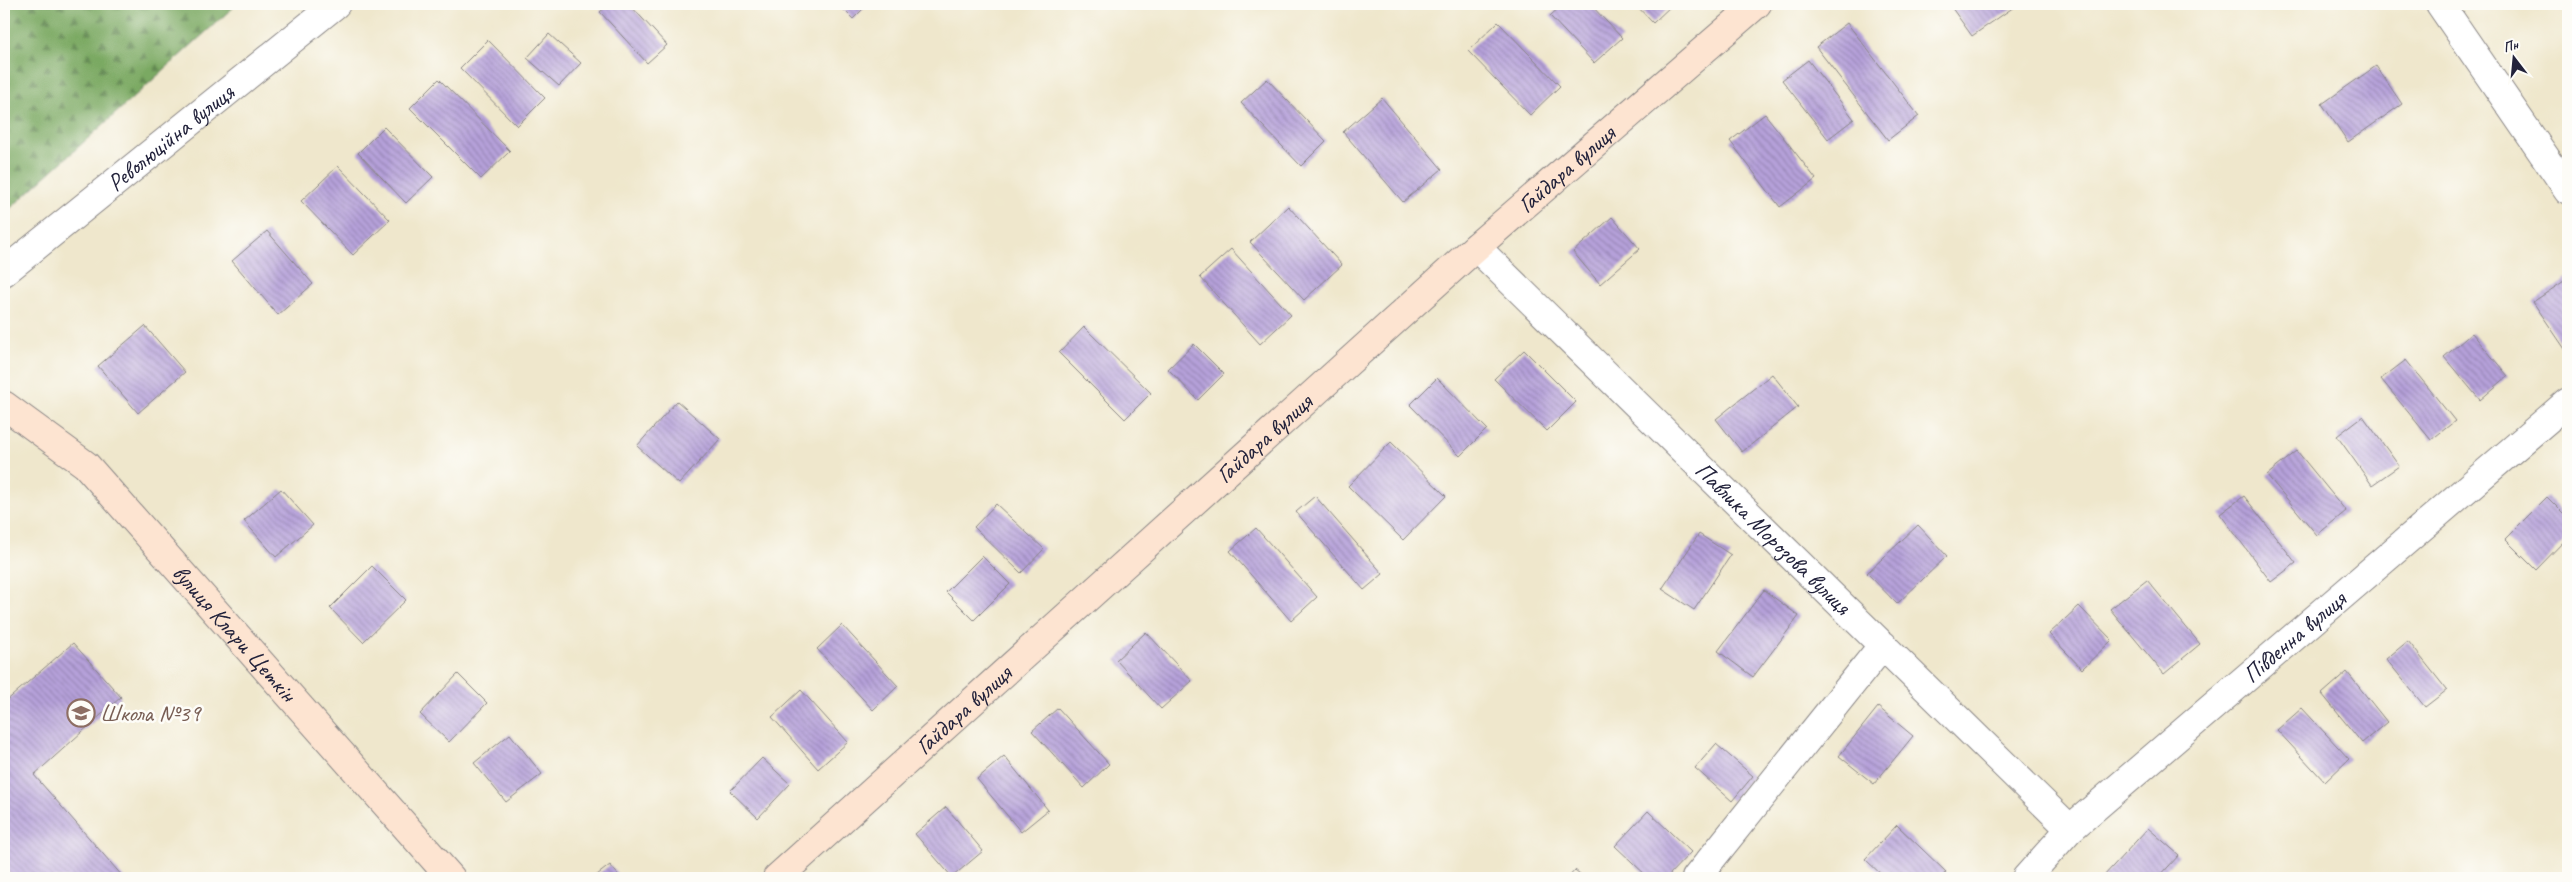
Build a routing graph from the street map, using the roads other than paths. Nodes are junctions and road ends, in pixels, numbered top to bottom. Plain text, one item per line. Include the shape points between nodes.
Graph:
1 (336, 4) edge
2 (1757, 4) edge
3 (2440, 4) edge
4 (2568, 190) edge
5 (1476, 248) junction
6 (4, 272) edge
7 (2568, 402) edge
8 (4, 405) edge
9 (1883, 646) junction
10 (2070, 829) junction
11 (450, 878) edge
12 (777, 878) edge
13 (1696, 878) edge
14 (2026, 878) edge

1 - 6 street, Революційна вулиця
2 - 5 street, Гайдара вулиця
3 - 4 street
5 - 9 street, Павлика Морозова вулиця
5 - 12 street, Гайдара вулиця
7 - 10 street, Південна вулиця
8 - 11 street, вулиця Клари Цеткін via 86,465
9 - 10 street, Павлика Морозова вулиця
9 - 13 street
10 - 14 street, Південна вулиця

